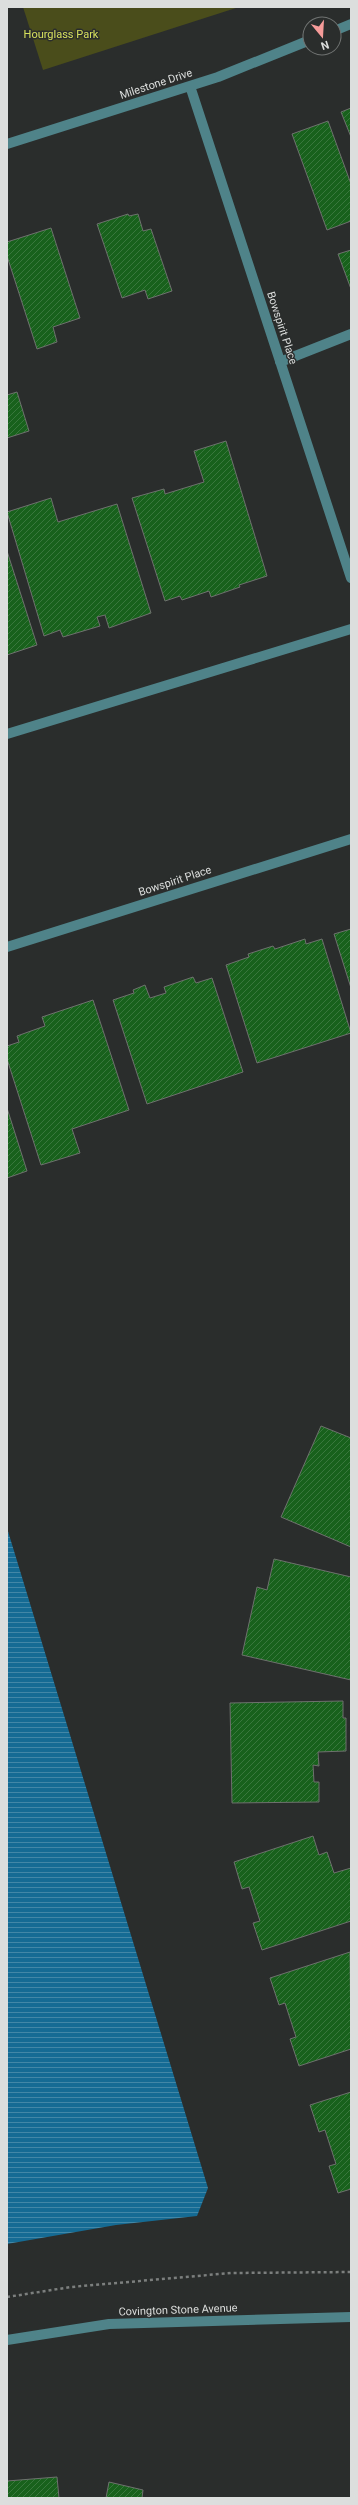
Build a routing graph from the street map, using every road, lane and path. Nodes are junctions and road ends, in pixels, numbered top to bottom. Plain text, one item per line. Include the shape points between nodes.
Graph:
1 (302, 43) edge
2 (190, 86) junction
3 (7, 144) edge
4 (351, 334) edge
5 (280, 362) junction
6 (351, 578) edge
7 (351, 629) edge
8 (7, 734) edge
9 (351, 838) edge
10 (7, 947) edge
11 (351, 2272) edge
12 (7, 2297) edge
13 (351, 2317) edge
14 (7, 2340) edge

1 - 2 street, Milestone Drive
2 - 3 street, Milestone Drive
2 - 5 street, Bowspirit Place
4 - 5 street
5 - 6 street, Bowspirit Place
7 - 8 street
9 - 10 street, Bowspirit Place
11 - 12 path via 231,2273 71,2287
13 - 14 street, Covington Stone Avenue via 109,2324

